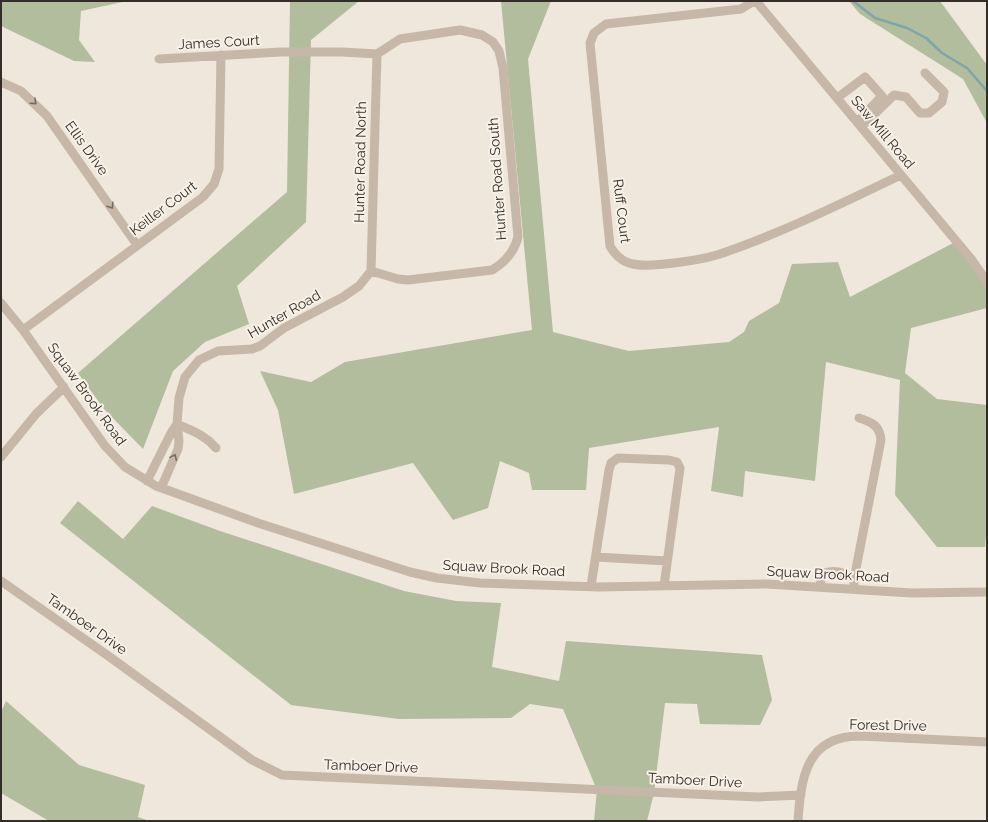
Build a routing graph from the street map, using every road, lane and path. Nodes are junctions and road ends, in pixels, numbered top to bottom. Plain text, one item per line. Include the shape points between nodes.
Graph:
1 (755, 1) edge
2 (377, 54) junction
3 (222, 55) junction
4 (159, 59) dead end
5 (925, 73) dead end
6 (1, 82) edge
7 (837, 98) junction
8 (859, 124) junction
9 (901, 175) junction
10 (137, 245) junction
11 (371, 272) junction
12 (987, 282) edge
13 (1, 303) edge
14 (23, 330) junction
15 (64, 387) junction
16 (859, 418) dead end
17 (177, 424) junction
18 (216, 448) dead end
19 (1, 457) edge
20 (147, 481) junction
21 (161, 488) junction
22 (596, 557) junction
23 (667, 561) junction
24 (854, 579) junction
25 (1, 581) edge
26 (591, 586) junction
27 (664, 586) junction
28 (820, 587) junction
29 (853, 589) junction
30 (987, 592) edge
31 (987, 742) edge
32 (801, 795) junction
33 (798, 821) edge

1 - 7 street, Saw Mill Road
1 - 9 street, Ruff Court via 742,9 606,24 594,32 590,43 610,246 613,252 625,261 641,265 719,254 815,216
2 - 3 street, James Court via 281,52
2 - 11 street, Hunter Road North
2 - 11 street, Hunter Road South via 400,39 460,30 482,35 493,42 499,51 503,68 518,237 515,248 502,264 492,270 408,280
3 - 4 street, James Court
3 - 10 street, Keiller Court via 217,176 214,184 203,196
5 - 8 street via 944,92 942,102 929,113 920,113 906,97 894,95
6 -> 10 street, Ellis Drive via 21,91 47,116
7 - 8 street, Saw Mill Road
7 - 8 street via 865,77 882,96
8 - 9 street, Saw Mill Road
9 - 12 street, Saw Mill Road via 972,260
10 - 14 street, Keiller Court
11 - 17 street, Hunter Road via 359,286 343,297 284,328 260,346 252,349 218,351 199,360 185,377 179,398
13 - 14 street, Squaw Brook Road
14 - 15 street, Squaw Brook Road
15 - 19 street via 36,414
15 - 20 street, Squaw Brook Road via 116,458
16 - 24 street via 877,426 881,440
17 - 18 street via 202,435
17 - 20 street, Hunter Road
21 -> 17 street, Hunter Road via 178,449
20 - 21 street, Squaw Brook Road
21 - 26 street, Squaw Brook Road via 372,561 437,578 480,583
22 - 23 street
22 - 23 street via 611,462 618,458 669,460 677,462 680,468
22 - 26 street
23 - 27 street
24 - 28 street via 839,571 826,572 820,578
24 - 29 street
25 - 32 street, Tamboer Drive via 252,760 282,775 758,797
26 - 27 street, Squaw Brook Road
27 - 28 street, Squaw Brook Road via 767,584
28 - 29 street, Squaw Brook Road
29 - 30 street, Squaw Brook Road via 912,594
31 - 32 street, Forest Drive via 849,736 830,743 814,756 805,772
32 - 33 street, Forest Drive

